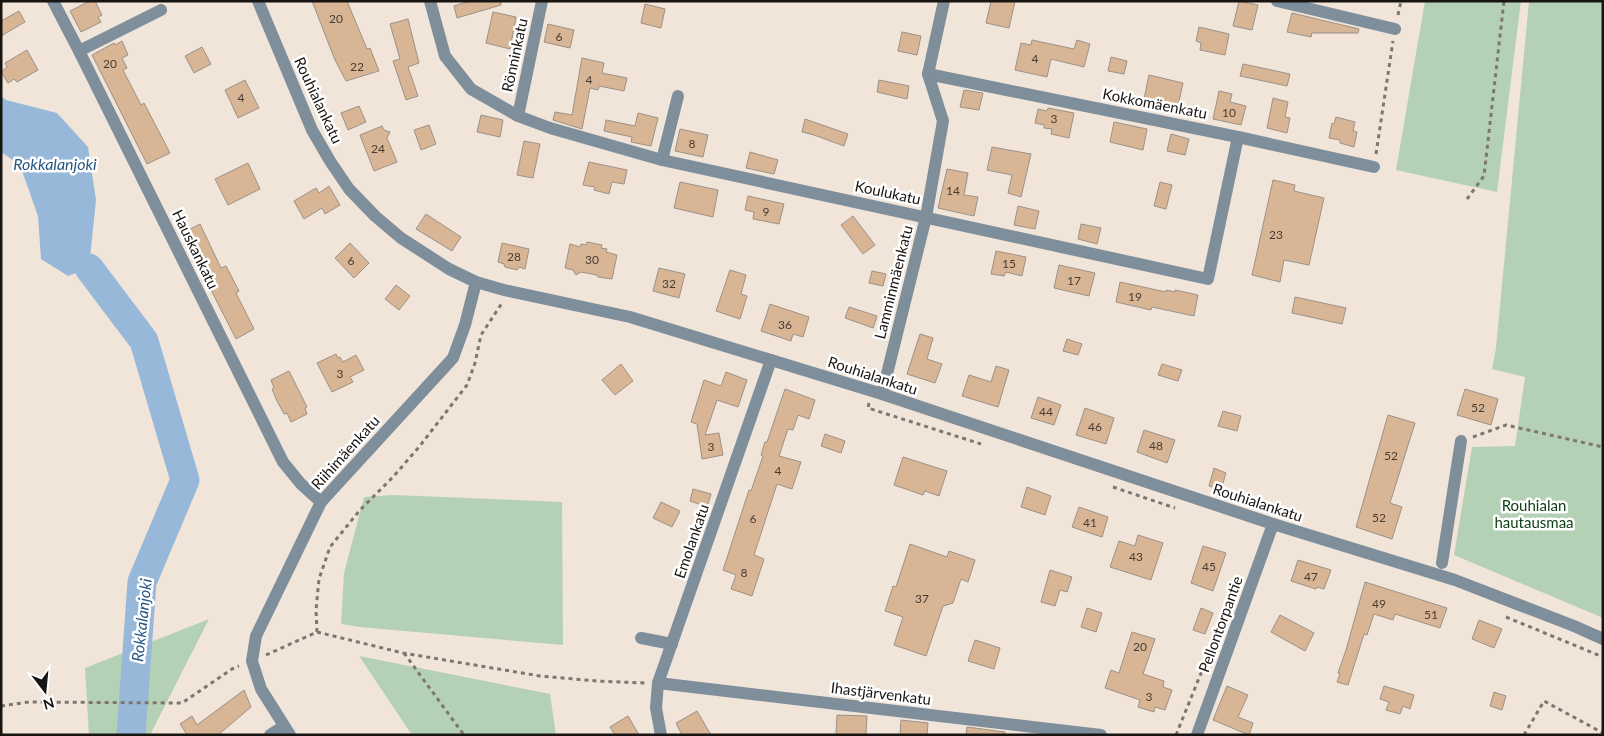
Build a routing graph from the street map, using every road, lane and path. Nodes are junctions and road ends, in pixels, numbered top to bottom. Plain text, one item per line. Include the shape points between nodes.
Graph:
1 (53, 1) edge
2 (258, 1) edge
3 (430, 1) edge
4 (542, 1) edge
5 (944, 1) edge
6 (1277, 1) edge
7 (1504, 1) edge
8 (161, 10) dead end
9 (1395, 28) joint
10 (79, 51) junction
11 (928, 74) junction
12 (678, 96) dead end
13 (518, 116) junction
14 (1238, 136) junction
15 (662, 160) junction
16 (1374, 167) joint
17 (1467, 200) dead end
18 (926, 217) junction
19 (476, 282) junction
20 (504, 290) junction
21 (771, 360) junction
22 (882, 394) junction
23 (1462, 441) joint
24 (1603, 447) edge
25 (321, 502) junction
26 (1273, 524) junction
27 (1442, 562) dead end
28 (317, 632) junction
29 (641, 638) dead end
30 (1603, 639) edge
31 (672, 644) junction
32 (403, 653) junction
33 (252, 661) junction
34 (658, 683) junction
35 (1, 706) edge
36 (287, 730) edge
37 (1603, 733) edge
38 (270, 735) edge
39 (464, 735) edge
40 (661, 735) edge
41 (1101, 735) edge
42 (1197, 735) edge
43 (1524, 735) edge

1 - 10 street, Hauskankatu
2 - 19 street, Rouhialankatu via 312,130 349,189 401,238
3 - 13 street, Koulukatu via 444,56 471,89
4 - 13 street, Rönninkatu
5 - 11 street, Lamminmäenkatu
6 - 9 street
7 - 17 path via 1484,176
8 - 10 street
9 - 16 path
10 - 25 street, Hauskankatu via 283,462 300,484
11 - 14 street, Kokkomäenkatu
11 - 18 street, Lamminmäenkatu via 943,122
12 - 15 street
13 - 15 street, Koulukatu
14 - 16 street, Kokkomäenkatu
14 - 18 street, Koulukatu via 1208,279
15 - 18 street, Koulukatu
18 - 22 street, Lamminmäenkatu
19 - 20 street, Rouhialankatu
19 - 25 street, Riihimäenkatu via 452,358
20 - 21 street, Rouhialankatu via 630,317
20 - 28 path via 501,305 481,335 467,385 419,447 330,547 319,579
21 - 22 street, Rouhialankatu
21 - 31 street, Emolankatu
22 - 26 street, Rouhialankatu
23 - 24 path via 1506,424
23 - 27 street
25 - 33 street, Riihimäenkatu via 256,636
26 - 30 street, Rouhialankatu via 1455,580
26 - 42 street, Pellontorpantie
28 - 32 path
28 - 33 path
29 - 31 street
31 - 34 street, Emolankatu
32 - 34 path via 540,676
32 - 39 path
33 - 35 path via 232,669 182,703 29,702
33 - 36 street, Riihimäenkatu via 261,689
34 - 40 street, Emolankatu via 656,708
34 - 41 street, Ihastjärvenkatu
36 - 38 street
37 - 43 path via 1544,701

